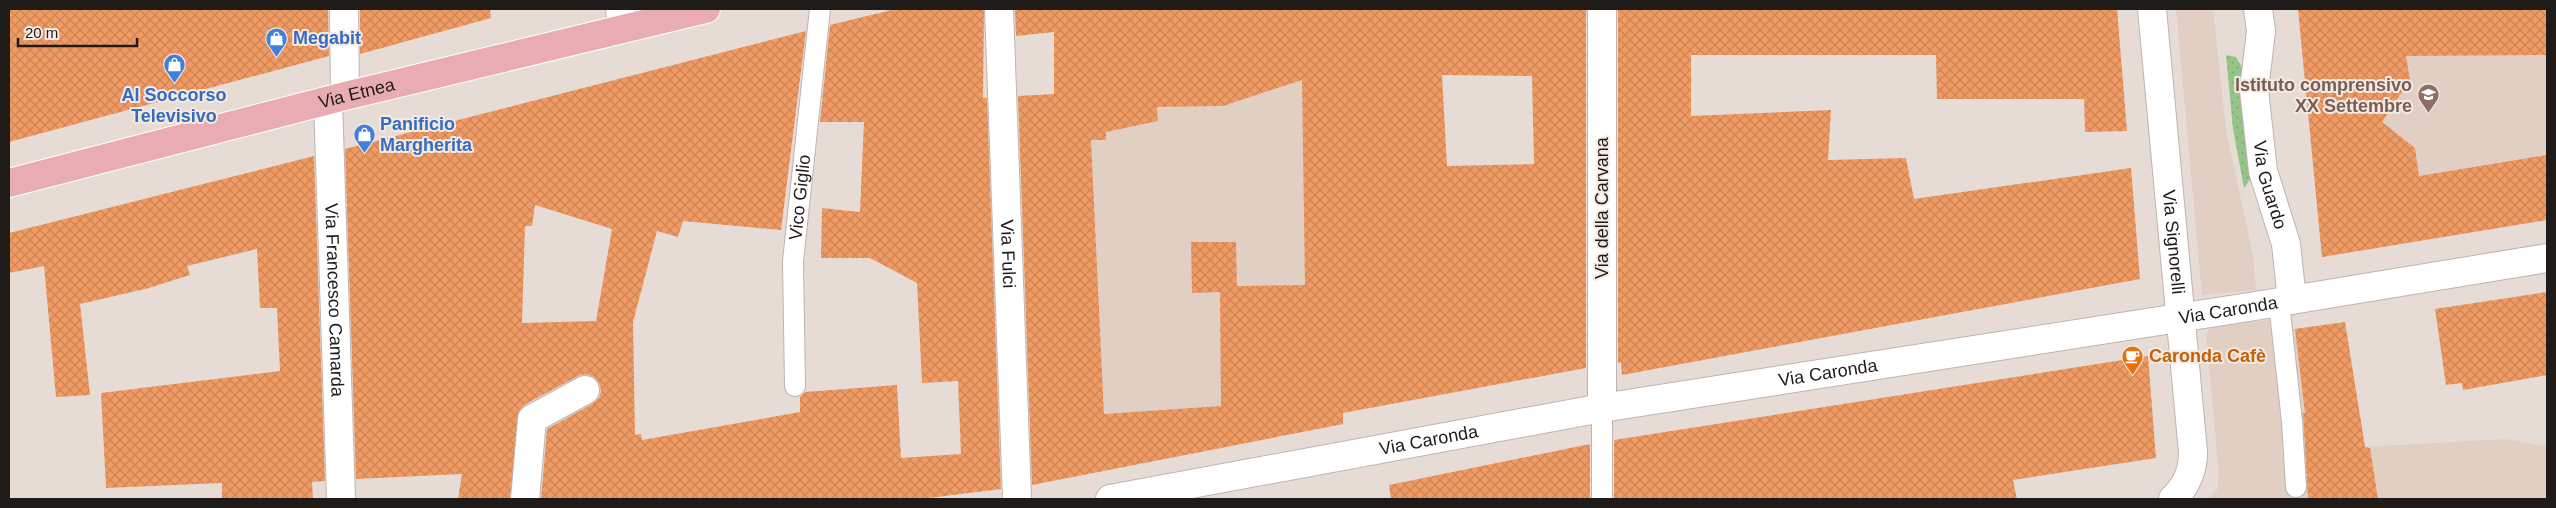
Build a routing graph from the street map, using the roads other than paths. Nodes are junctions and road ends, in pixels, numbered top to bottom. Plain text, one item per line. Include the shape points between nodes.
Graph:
1 (344, 9) edge
2 (706, 9) edge
3 (820, 9) edge
4 (999, 9) edge
5 (1602, 9) edge
6 (2152, 9) edge
7 (2258, 9) edge
8 (621, 19) edge
9 (336, 98) junction
10 (9, 183) edge
11 (2547, 258) edge
12 (2285, 301) junction
13 (2181, 317) junction
14 (795, 386) dead end
15 (585, 390) dead end
16 (1602, 408) junction
17 (2296, 487) dead end
18 (341, 499) edge
19 (525, 499) edge
20 (1017, 499) edge
21 (1110, 499) edge
22 (1602, 499) edge
23 (2173, 499) edge

1 - 9 street, Via Francesco Camarda
2 - 8 main road, Via Etnea
3 - 14 lane, Vico Giglio via 794,261
4 - 20 street, Via Fulci
5 - 16 street, Via della Carvana
6 - 13 street, Via Signorelli
7 - 12 street, Via Guardo via 2261,31 2255,99 2263,171 2286,244
8 - 9 main road, Via Etnea
9 - 10 main road, Via Etnea
9 - 18 street, Via Francesco Camarda
11 - 12 street, Via Caronda
12 - 13 street, Via Caronda
12 - 17 lane
13 - 16 street, Via Caronda
13 - 23 street, Via Signorelli via 2193,463 2187,482
15 - 19 street via 532,419
16 - 21 street, Via Caronda
16 - 22 lane

